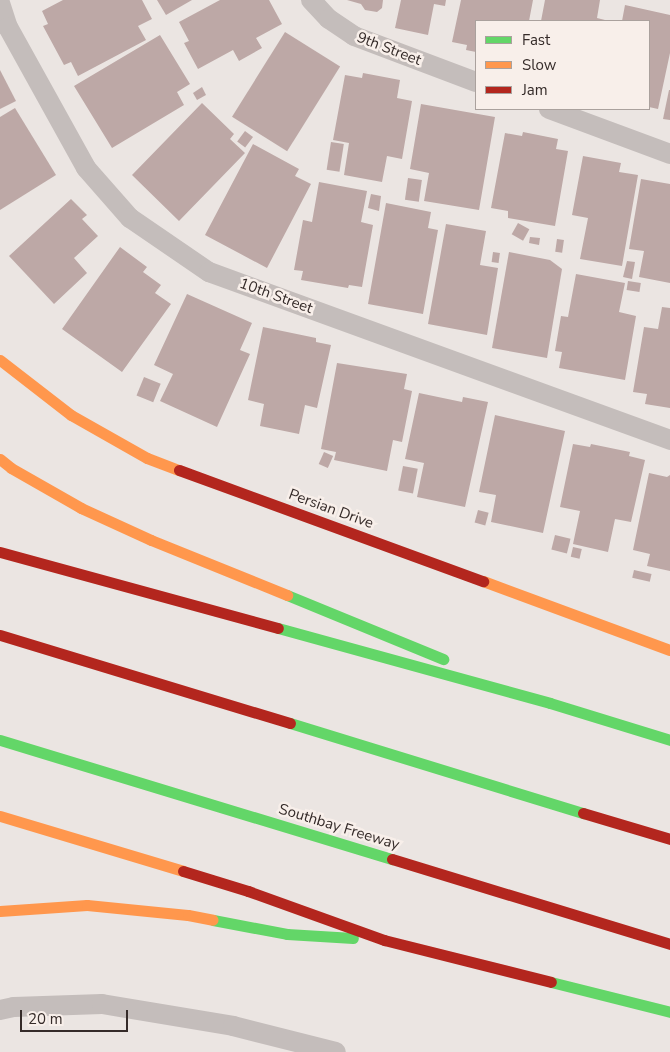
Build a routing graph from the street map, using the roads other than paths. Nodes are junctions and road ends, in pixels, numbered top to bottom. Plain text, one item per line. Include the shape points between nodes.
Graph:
1 (311, 0) edge
2 (0, 3) edge
3 (475, 82) edge
4 (552, 110) edge
5 (670, 154) edge
6 (0, 360) edge
7 (670, 440) edge
8 (0, 459) edge
9 (0, 552) edge
10 (0, 635) edge
11 (670, 650) edge
12 (550, 703) junction
13 (0, 740) edge
14 (670, 740) edge
15 (0, 816) edge
16 (670, 839) edge
17 (0, 911) edge
18 (384, 940) junction
19 (670, 944) edge
20 (0, 1010) edge
21 (670, 1012) edge
22 (336, 1052) edge

1 - 3 lane, 9th Street via 328,19 354,36
2 - 7 lane, 10th Street via 8,27 86,168 130,218 209,272
4 - 5 lane
6 - 11 main road, Persian Drive via 70,415 147,458
8 - 12 main road via 80,508 151,540
9 - 12 main road
10 - 16 main road
12 - 14 main road
13 - 19 main road, Southbay Freeway
15 - 18 main road via 248,891
17 - 18 main road via 87,905 188,915 287,934
18 - 21 main road
20 - 22 lane via 102,1004 233,1026

